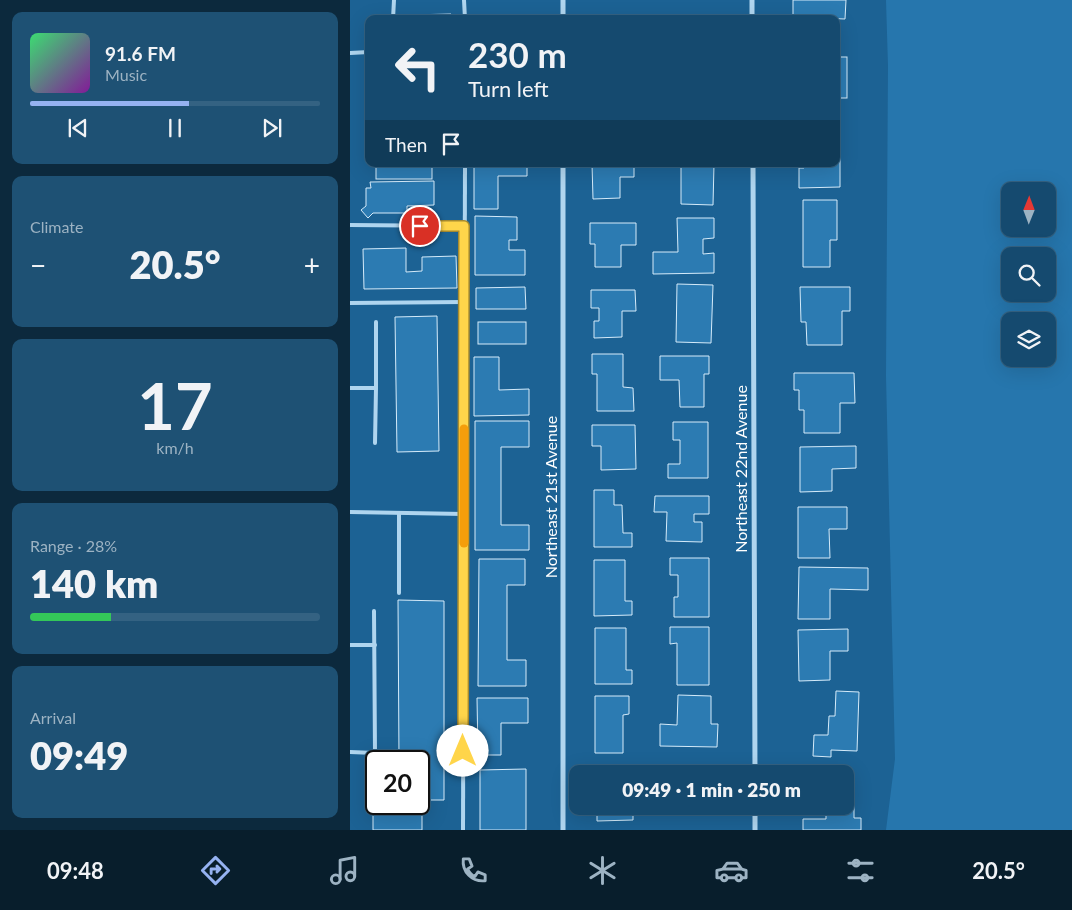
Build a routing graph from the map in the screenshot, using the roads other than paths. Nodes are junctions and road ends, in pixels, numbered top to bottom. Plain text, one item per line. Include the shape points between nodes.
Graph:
1 (394, 0) edge
2 (464, 0) edge
3 (563, 0) edge
4 (752, 0) edge
5 (393, 15) edge
6 (465, 15) edge
7 (563, 15) edge
8 (752, 15) edge
9 (350, 52) edge
10 (365, 52) edge
11 (465, 167) edge
12 (563, 167) edge
13 (752, 167) edge
14 (350, 225) edge
15 (464, 226) junction
16 (464, 302) junction
17 (350, 303) edge
18 (376, 322) dead end
19 (350, 388) edge
20 (376, 388) junction
21 (375, 443) dead end
22 (350, 512) edge
23 (398, 513) junction
24 (464, 514) junction
25 (399, 594) dead end
26 (374, 611) dead end
27 (350, 645) edge
28 (375, 645) junction
29 (375, 750) edge
30 (350, 752) edge
31 (365, 752) edge
32 (755, 765) edge
33 (755, 815) edge
34 (463, 830) edge
35 (563, 830) edge
36 (755, 830) edge

1 - 5 lane
2 - 6 lane
3 - 7 street
4 - 8 street
9 - 10 lane
11 - 15 lane
12 - 35 street, Northeast 21st Avenue
13 - 32 street, Northeast 22nd Avenue
14 - 15 lane
15 - 16 lane
16 - 17 lane
16 - 24 lane
18 - 20 lane
19 - 20 lane
20 - 21 lane
22 - 23 lane
23 - 24 lane
23 - 25 lane
24 - 34 lane
26 - 28 lane
27 - 28 lane
28 - 29 lane
30 - 31 lane
33 - 36 street

